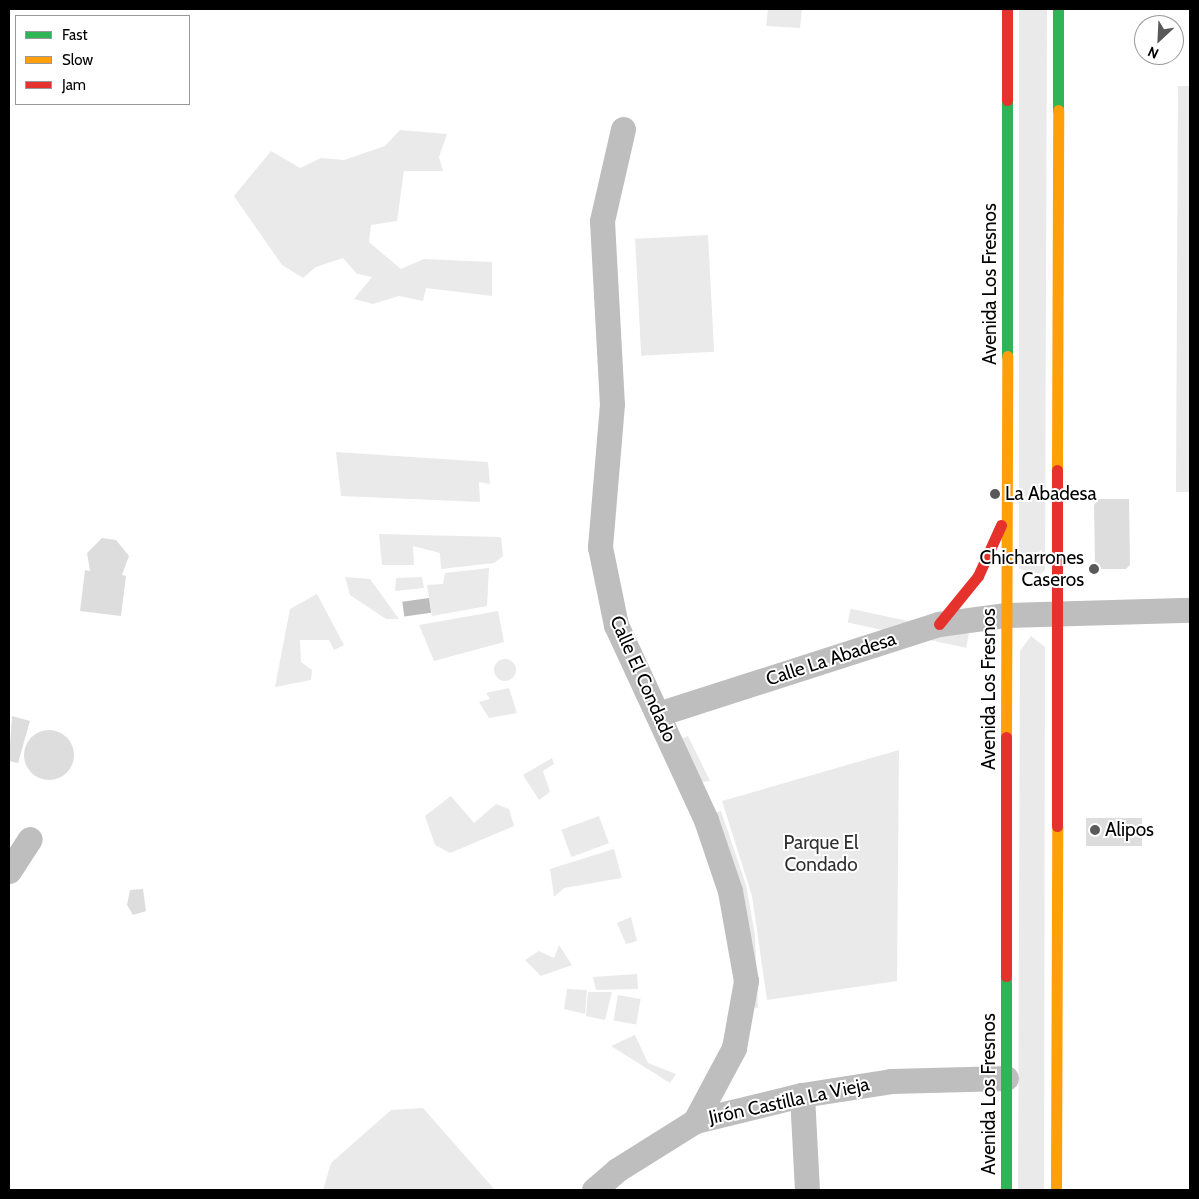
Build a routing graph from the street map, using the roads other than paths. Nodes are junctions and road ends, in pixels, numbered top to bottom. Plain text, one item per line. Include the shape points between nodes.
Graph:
1 (1007, 9) edge
2 (1058, 9) edge
3 (623, 129) dead end
4 (1008, 504) junction
5 (1190, 610) edge
6 (1058, 612) junction
7 (1006, 615) junction
8 (939, 624) junction
9 (658, 714) junction
10 (30, 839) dead end
11 (9, 871) edge
12 (1006, 1078) junction
13 (802, 1095) junction
14 (695, 1121) junction
15 (594, 1190) edge
16 (807, 1190) edge
17 (1006, 1190) edge
18 (1056, 1190) edge

1 - 4 main road, Avenida Los Fresnos
2 - 6 main road
3 - 9 street, Calle El Condado via 602,221 612,404 600,547 616,625
4 - 7 main road, Avenida Los Fresnos
4 - 8 main road via 986,562
5 - 6 street, Calle La Abadesa
6 - 7 street, Calle La Abadesa
6 - 18 main road
7 - 8 street, Calle La Abadesa
7 - 12 main road, Avenida Los Fresnos
8 - 9 street, Calle La Abadesa
9 - 14 street, Calle El Condado via 709,829 730,891 746,981 734,1048
10 - 11 street
12 - 13 street, Jirón Castilla La Vieja via 891,1081
12 - 17 main road, Avenida Los Fresnos
13 - 14 street, Jirón Castilla La Vieja
13 - 16 street
14 - 15 street, Jirón Castilla La Vieja via 617,1170

